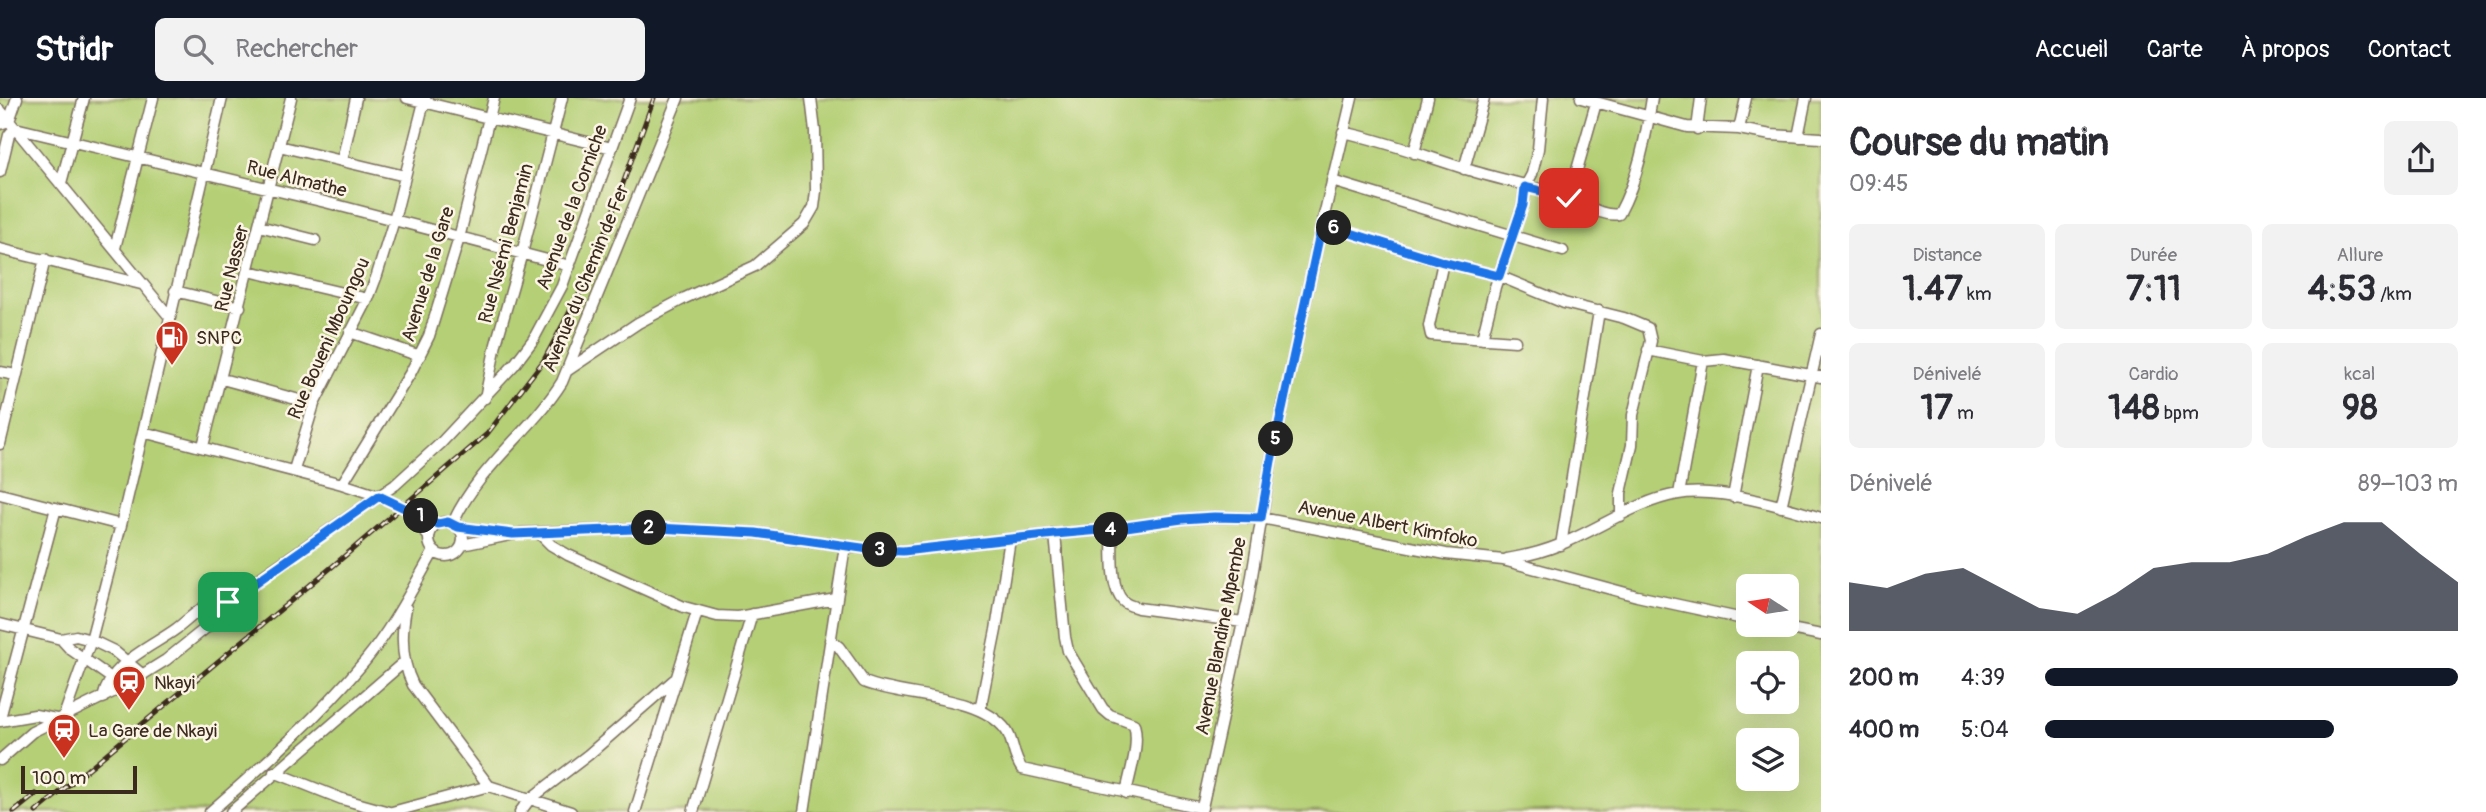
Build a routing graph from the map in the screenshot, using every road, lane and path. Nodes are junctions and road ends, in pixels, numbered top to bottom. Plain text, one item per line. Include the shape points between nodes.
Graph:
1 (18, 98) edge
2 (84, 98) edge
3 (153, 98) edge
4 (222, 98) edge
5 (291, 98) edge
6 (356, 98) edge
7 (407, 98) edge
8 (494, 98) edge
9 (562, 98) edge
10 (630, 98) edge
11 (678, 98) edge
12 (811, 98) edge
13 (1352, 98) edge
14 (1427, 98) edge
15 (1484, 98) edge
16 (1543, 98) edge
17 (1581, 98) edge
18 (1652, 98) edge
19 (1701, 98) edge
20 (1746, 98) edge
21 (1806, 98) edge
22 (424, 100) edge
23 (1596, 103) junction
24 (0, 110) edge
25 (489, 117) junction
26 (1649, 118) junction
27 (8, 125) edge
28 (1697, 129) junction
29 (1739, 129) junction
30 (1343, 132) junction
31 (552, 134) junction
32 (1798, 136) junction
33 (1821, 138) edge
34 (73, 142) junction
35 (279, 146) junction
36 (612, 148) junction
37 (1413, 153) junction
38 (138, 159) junction
39 (342, 161) junction
40 (1464, 169) junction
41 (0, 172) edge
42 (203, 174) junction
43 (405, 176) junction
44 (1332, 181) junction
45 (61, 183) junction
46 (1525, 187) junction
47 (268, 188) junction
48 (1569, 198) junction
49 (394, 220) junction
50 (1322, 224) junction
51 (259, 226) junction
52 (459, 238) junction
53 (1512, 238) junction
54 (315, 240) dead end
55 (115, 248) junction
56 (0, 249) edge
57 (1563, 251) dead end
58 (522, 253) junction
59 (45, 260) junction
60 (1443, 262) junction
61 (570, 266) junction
62 (249, 271) junction
63 (1499, 276) junction
64 (141, 284) junction
65 (175, 291) junction
66 (368, 299) junction
67 (240, 307) junction
68 (1599, 312) junction
69 (169, 316) junction
70 (350, 332) junction
71 (1821, 334) edge
72 (1482, 339) junction
73 (1515, 341) dead end
74 (1648, 350) junction
75 (421, 356) junction
76 (1703, 360) junction
77 (1758, 365) junction
78 (568, 370) junction
79 (0, 372) edge
80 (16, 375) junction
81 (1817, 376) edge
82 (222, 379) junction
83 (485, 398) junction
84 (314, 404) junction
85 (143, 432) junction
86 (0, 444) edge
87 (204, 446) junction
88 (293, 470) junction
89 (342, 484) junction
90 (0, 494) edge
91 (1679, 494) junction
92 (379, 496) junction
93 (1732, 497) junction
94 (1782, 507) junction
95 (56, 508) junction
96 (408, 510) junction
97 (1621, 516) junction
98 (1261, 518) junction
99 (1821, 518) edge
100 (121, 524) junction
101 (438, 524) junction
102 (456, 525) junction
103 (1112, 529) junction
104 (539, 533) junction
105 (513, 534) junction
106 (1055, 534) junction
107 (429, 537) junction
108 (1010, 539) junction
109 (462, 545) junction
110 (1561, 545) junction
111 (845, 546) junction
112 (434, 551) junction
113 (1503, 559) junction
114 (836, 598) junction
115 (407, 600) junction
116 (228, 602) junction
117 (697, 612) junction
118 (752, 614) junction
119 (1736, 617) edge
120 (1243, 622) junction
121 (0, 624) edge
122 (24, 629) junction
123 (1799, 631) edge
124 (1821, 635) edge
125 (61, 639) junction
126 (91, 640) junction
127 (830, 640) junction
128 (84, 658) junction
129 (127, 661) junction
130 (404, 662) junction
131 (143, 675) junction
132 (113, 678) junction
133 (675, 679) junction
134 (121, 688) junction
135 (103, 698) junction
136 (980, 710) junction
137 (60, 717) junction
138 (0, 720) edge
139 (0, 760) edge
140 (274, 772) junction
141 (489, 786) junction
142 (1126, 793) junction
143 (529, 800) junction
144 (1170, 807) edge
145 (804, 810) edge
146 (1202, 810) edge
147 (210, 812) edge
148 (231, 812) edge
149 (391, 812) edge
150 (520, 812) edge
151 (571, 812) edge
152 (635, 812) edge
153 (693, 812) edge
154 (817, 812) edge

1 - 27 street
2 - 34 street
3 - 38 street
4 - 42 street
5 - 35 street, Rue Nasser
6 - 39 street
7 - 22 street
8 - 25 street, Avenue de la Gare
9 - 31 street, Rue Nsémi Benjamin
10 - 36 street, Avenue de la Corniche
11 - 78 street, Avenue du Chemin de Fer
12 - 78 street via 816,191 804,225 755,266 638,323
13 - 30 street, Avenue Blandine Mpembe
14 - 37 street
15 - 40 street
16 - 46 street via 1538,149
17 - 23 street
18 - 26 street
19 - 28 street
20 - 29 street
21 - 32 street
22 - 25 street
22 - 43 street, Rue Boueni Mboungou
23 - 26 street
23 - 48 street
24 - 27 street
25 - 31 street
25 - 52 street, Avenue de la Gare
26 - 28 street
26 - 48 street via 1637,169 1619,214 1601,212
27 - 34 street, Rue Almathe
27 - 41 street
27 - 45 street
28 - 29 street
29 - 32 street
30 - 37 street
30 - 44 street, Avenue Blandine Mpembe
31 - 36 street
31 - 58 street, Rue Nsémi Benjamin
32 - 33 street
34 - 38 street, Rue Almathe
34 - 45 street
35 - 39 street
35 - 47 street, Rue Nasser
36 - 61 street, Avenue de la Corniche
37 - 40 street
38 - 42 street, Rue Almathe
38 - 55 street
39 - 43 street
40 - 46 street
42 - 47 street, Rue Almathe
42 - 65 street
43 - 49 street, Rue Boueni Mboungou
44 - 50 street, Avenue Blandine Mpembe
44 - 53 street
45 - 55 street
46 - 48 street
46 - 53 street
47 - 49 street, Rue Almathe
47 - 51 street, Rue Nasser
49 - 52 street, Rue Almathe
49 - 66 street, Rue Boueni Mboungou
50 - 60 street
50 - 98 street, Avenue Blandine Mpembe
51 - 54 street
51 - 62 street, Rue Nasser
52 - 58 street, Rue Almathe
52 - 75 street, Avenue de la Gare
53 - 57 street
53 - 63 street
55 - 64 street
56 - 59 street
58 - 61 street, Rue Almathe
58 - 83 street, Rue Nsémi Benjamin
59 - 64 street
59 - 80 street
60 - 63 street
60 - 72 street via 1429,332 1439,337
61 - 83 street, Avenue de la Corniche via 533,340
62 - 66 street
62 - 67 street, Rue Nasser
63 - 68 street
63 - 72 street
64 - 69 street
65 - 67 street
65 - 69 street
66 - 70 street, Rue Boueni Mboungou
67 - 82 street, Rue Nasser
68 - 74 street via 1648,328
68 - 110 street
69 - 85 street
70 - 75 street
70 - 84 street, Rue Boueni Mboungou
71 - 81 street
72 - 73 street
74 - 76 street
74 - 97 street via 1633,415
75 - 89 street, Avenue de la Gare
76 - 77 street
76 - 91 street
77 - 81 street
77 - 93 street
78 - 102 street, Avenue du Chemin de Fer via 554,395 467,495
79 - 80 street
80 - 86 street
81 - 94 street
82 - 84 street
82 - 87 street, Rue Nasser
83 - 92 street, Avenue de la Corniche via 411,472
84 - 88 street, Rue Boueni Mboungou
85 - 87 street
85 - 100 street
87 - 88 street
88 - 89 street
89 - 92 street
90 - 95 street
91 - 93 street
91 - 97 street
92 - 96 street
92 - 116 street, Avenue de la Corniche
93 - 94 street
94 - 99 street
95 - 100 street
95 - 122 street
96 - 101 street
96 - 107 street
97 - 110 street
98 - 103 street, Avenue Albert Kimfoko via 1192,518
98 - 113 street, Avenue Albert Kimfoko via 1446,554
98 - 120 street, Avenue Blandine Mpembe
100 - 126 street
101 - 102 street
101 - 107 street
102 - 105 street, Avenue Albert Kimfoko
102 - 109 street
103 - 106 street, Avenue Albert Kimfoko
103 - 120 street via 1113,572 1125,604
104 - 105 street, Avenue Albert Kimfoko
104 - 111 street, Avenue Albert Kimfoko via 657,528 756,533
104 - 117 street via 568,555
105 - 109 street, Avenue Albert Kimfoko
106 - 108 street, Avenue Albert Kimfoko
106 - 142 street via 1068,651 1103,709 1134,724
107 - 112 street
108 - 111 street, Avenue Albert Kimfoko via 903,551
108 - 136 street
109 - 112 street via 447,556
110 - 113 street
111 - 114 street
112 - 115 street
113 - 119 street, Avenue Albert Kimfoko
114 - 118 street
114 - 127 street
115 - 130 street
115 - 147 street via 366,660 316,715
116 - 129 street, Avenue de la Corniche via 212,603
116 - 131 street, Avenue de la Corniche via 217,619
117 - 118 street via 727,617
117 - 133 street
118 - 153 street
120 - 146 street, Avenue Blandine Mpembe
121 - 122 street
122 - 125 street
122 - 138 street
123 - 124 street
125 - 126 street
125 - 128 street
126 - 128 street
126 - 129 street
127 - 136 street via 864,682
127 - 145 street
128 - 132 street
128 - 137 street
129 - 131 street
129 - 132 street, Avenue de la Corniche
130 - 140 street
130 - 141 street via 413,685
131 - 134 street, Avenue de la Corniche
132 - 134 street
132 - 135 street, Avenue de la Corniche
133 - 143 street
133 - 152 street
134 - 135 street, Avenue de la Corniche
135 - 137 street, Avenue de la Corniche
136 - 142 street via 1003,726 1023,769
137 - 138 street
137 - 139 street, Avenue de la Corniche via 32,732
140 - 148 street
140 - 149 street via 342,799
141 - 143 street
141 - 149 street
142 - 144 street
143 - 150 street
143 - 151 street
144 - 146 street
145 - 154 street

